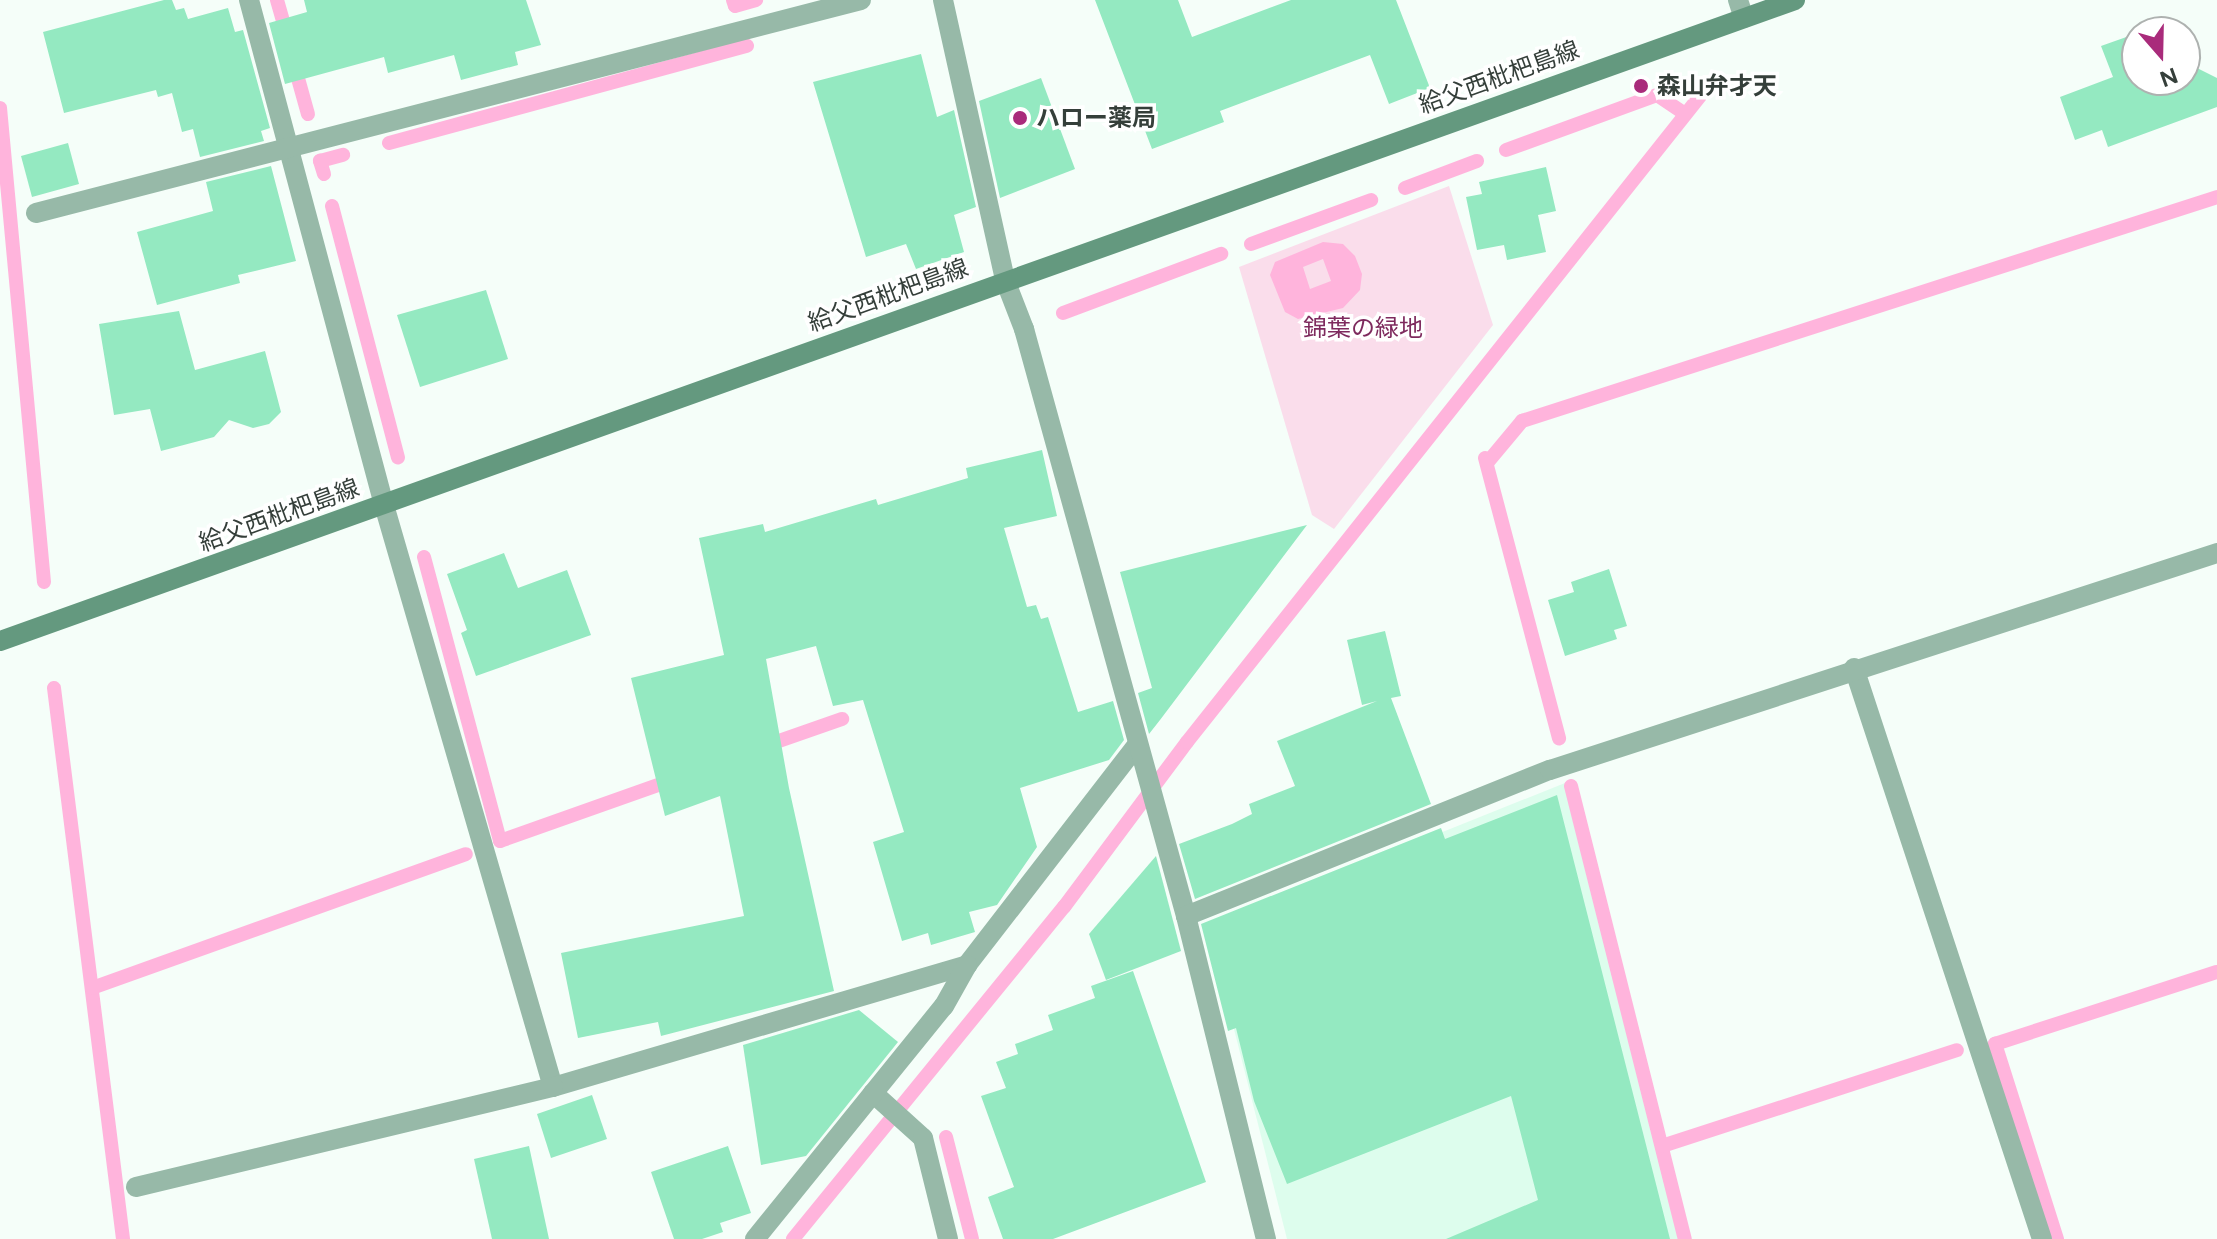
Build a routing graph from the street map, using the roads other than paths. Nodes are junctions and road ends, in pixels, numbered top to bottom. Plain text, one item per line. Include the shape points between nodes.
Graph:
1 (249, 0) edge
2 (861, 0) edge
3 (943, 0) edge
4 (1795, 0) edge
5 (1741, 9) edge
6 (288, 147) junction
7 (36, 213) dead end
8 (1005, 280) junction
9 (384, 505) junction
10 (2217, 553) edge
11 (0, 641) edge
12 (1854, 668) junction
13 (1138, 754) junction
14 (1186, 916) junction
15 (967, 965) junction
16 (553, 1087) junction
17 (878, 1097) junction
18 (136, 1187) dead end
19 (755, 1239) edge
20 (948, 1239) edge
21 (1266, 1239) edge
22 (2042, 1239) edge

1 - 6 street
2 - 6 street
3 - 8 street
4 - 5 main road, 給父西枇杷島線
5 - 8 main road, 給父西枇杷島線
6 - 7 street
6 - 9 street
8 - 9 main road, 給父西枇杷島線
8 - 13 street via 1024,329
9 - 11 main road, 給父西枇杷島線
9 - 16 street
10 - 12 street
12 - 14 street via 1550,770
12 - 22 street
13 - 14 street
13 - 15 street
14 - 21 street
15 - 16 street
15 - 17 street
16 - 18 street
17 - 19 street
17 - 20 street via 918,1133

